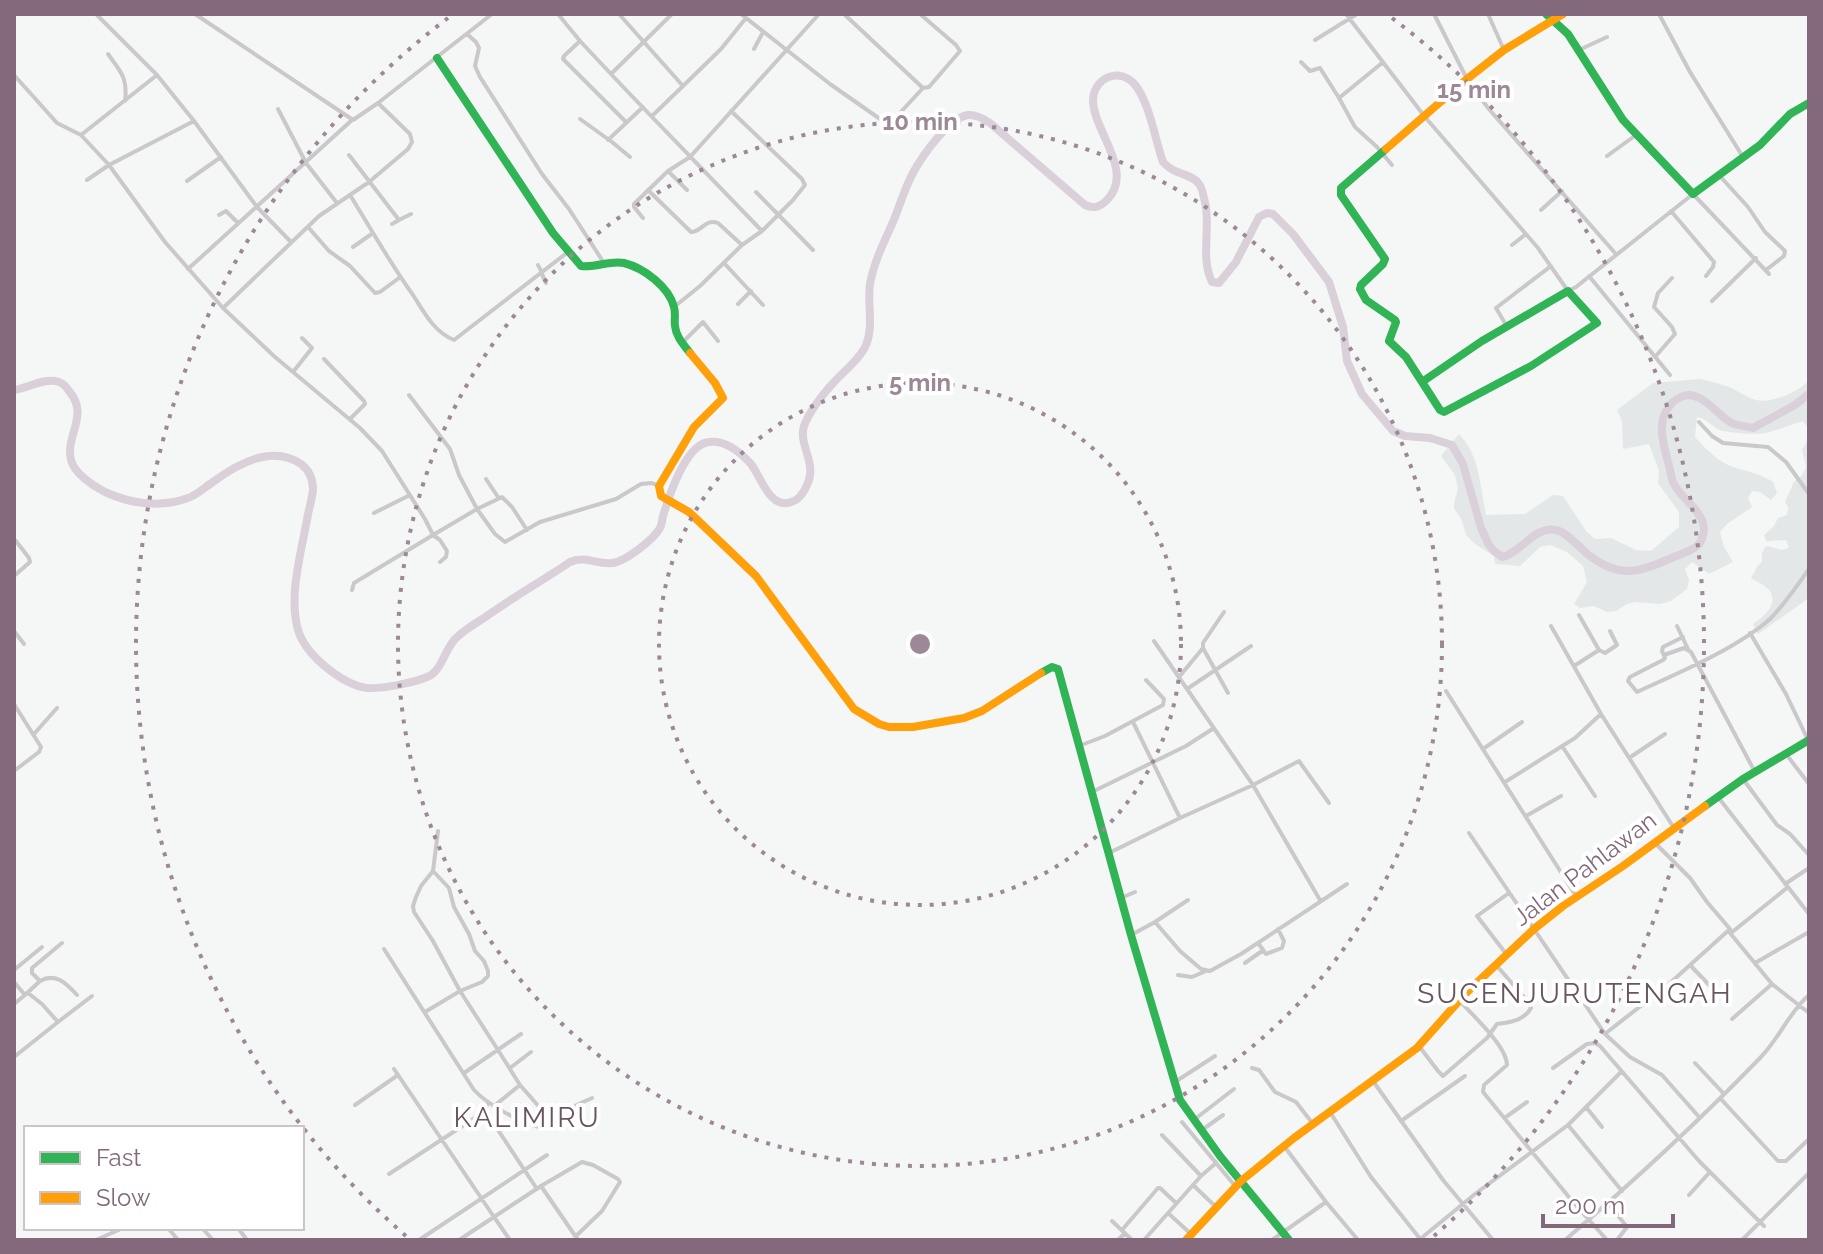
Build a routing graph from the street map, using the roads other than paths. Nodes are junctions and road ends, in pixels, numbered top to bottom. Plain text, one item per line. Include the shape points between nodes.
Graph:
1 (96, 14) edge
2 (195, 14) edge
3 (492, 14) edge
4 (558, 14) edge
5 (619, 14) edge
6 (672, 14) edge
7 (819, 14) edge
8 (844, 14) edge
9 (920, 14) edge
10 (1357, 14) edge
11 (1434, 14) edge
12 (1488, 14) edge
13 (1563, 14) edge
14 (1659, 14) edge
15 (744, 16) edge
16 (1348, 16) edge
17 (1549, 18) edge
18 (763, 32) junction
19 (467, 34) junction
20 (1607, 37) dead end
21 (1315, 40) dead end
22 (580, 41) junction
23 (644, 43) junction
24 (754, 49) dead end
25 (786, 49) junction
26 (1504, 50) junction
27 (1579, 50) junction
28 (108, 54) dead end
29 (437, 58) junction
30 (1301, 62) dead end
31 (1383, 63) junction
32 (612, 73) junction
33 (14, 75) edge
34 (157, 75) junction
35 (1467, 79) junction
36 (683, 86) junction
37 (923, 88) junction
38 (1339, 98) junction
39 (125, 101) junction
40 (378, 103) junction
41 (1809, 103) edge
42 (643, 107) junction
43 (278, 109) dead end
44 (731, 111) junction
45 (898, 115) dead end
46 (652, 116) junction
47 (1425, 117) junction
48 (580, 119) dead end
49 (352, 120) junction
50 (194, 121) junction
51 (626, 122) junction
52 (890, 126) dead end
53 (81, 135) junction
54 (1636, 135) junction
55 (608, 140) junction
56 (1383, 152) junction
57 (349, 155) dead end
58 (1607, 156) dead end
59 (221, 157) junction
60 (630, 157) dead end
61 (690, 157) junction
62 (1743, 157) junction
63 (306, 163) junction
64 (109, 165) junction
65 (1392, 165) dead end
66 (668, 171) junction
67 (1718, 174) junction
68 (87, 180) dead end
69 (187, 181) dead end
70 (369, 182) junction
71 (648, 190) junction
72 (687, 190) dead end
73 (1562, 191) junction
74 (756, 192) dead end
75 (1693, 194) junction
76 (350, 195) junction
77 (337, 203) junction
78 (257, 207) junction
79 (1541, 210) dead end
80 (1671, 211) junction
81 (411, 214) dead end
82 (219, 215) dead end
83 (779, 215) junction
84 (643, 218) dead end
85 (399, 220) junction
86 (238, 224) junction
87 (392, 224) dead end
88 (308, 227) junction
89 (762, 231) junction
90 (373, 233) junction
91 (1526, 234) junction
92 (291, 242) junction
93 (742, 245) junction
94 (1512, 245) dead end
95 (353, 247) dead end
96 (813, 250) dead end
97 (568, 252) junction
98 (1615, 254) junction
99 (1756, 258) junction
100 (724, 263) junction
101 (605, 264) junction
102 (538, 265) dead end
103 (1551, 266) junction
104 (188, 269) junction
105 (543, 271) junction
106 (1589, 276) junction
107 (1706, 276) dead end
108 (399, 278) junction
109 (1672, 278) dead end
110 (546, 283) dead end
111 (751, 291) junction
112 (1568, 291) junction
113 (1712, 301) dead end
114 (738, 304) dead end
115 (763, 305) dead end
116 (674, 307) junction
117 (223, 308) junction
118 (1507, 327) junction
119 (302, 338) dead end
120 (718, 341) dead end
121 (682, 343) junction
122 (1655, 357) junction
123 (324, 359) dead end
124 (293, 372) junction
125 (1670, 375) dead end
126 (1422, 382) junction
127 (409, 395) dead end
128 (350, 419) junction
129 (1699, 422) dead end
130 (486, 479) dead end
131 (659, 486) junction
132 (1809, 494) edge
133 (410, 495) junction
134 (498, 497) junction
135 (477, 509) junction
136 (374, 513) dead end
137 (527, 530) junction
138 (433, 535) junction
139 (16, 541) dead end
140 (440, 562) dead end
141 (1809, 569) edge
142 (14, 576) edge
143 (352, 590) dead end
144 (1224, 612) dead end
145 (1579, 615) dead end
146 (1551, 626) dead end
147 (1677, 626) dead end
148 (14, 631) edge
149 (1610, 631) dead end
150 (1750, 633) junction
151 (1683, 637) junction
152 (1154, 641) dead end
153 (24, 644) dead end
154 (1251, 646) dead end
155 (1203, 648) junction
156 (1688, 649) junction
157 (1599, 650) junction
158 (1664, 655) junction
159 (1697, 663) junction
160 (1574, 666) junction
161 (1216, 670) junction
162 (1179, 677) junction
163 (1146, 680) dead end
164 (1187, 689) junction
165 (1446, 691) dead end
166 (1228, 693) dead end
167 (14, 704) edge
168 (57, 708) dead end
169 (1601, 714) junction
170 (1133, 722) junction
171 (1522, 722) dead end
172 (1214, 728) junction
173 (34, 734) junction
174 (1665, 734) dead end
175 (1809, 741) edge
176 (1079, 746) junction
177 (1562, 746) junction
178 (1483, 749) junction
179 (1786, 754) junction
180 (1629, 758) junction
181 (1153, 763) junction
182 (14, 771) edge
183 (1755, 772) junction
184 (1743, 779) junction
185 (1505, 782) junction
186 (1809, 784) edge
187 (1253, 785) junction
188 (1092, 792) junction
189 (1561, 796) dead end
190 (1595, 796) dead end
191 (1718, 797) junction
192 (1329, 803) dead end
193 (1526, 816) junction
194 (1180, 818) junction
195 (1674, 828) junction
196 (438, 831) dead end
197 (1469, 833) dead end
198 (1655, 843) junction
199 (1109, 853) junction
200 (1809, 855) edge
201 (1585, 863) dead end
202 (1809, 868) edge
203 (433, 871) junction
204 (1564, 876) junction
205 (1347, 884) dead end
206 (1786, 885) junction
207 (1135, 892) dead end
208 (1509, 893) junction
209 (1576, 896) junction
210 (1121, 898) junction
211 (1188, 900) dead end
212 (1320, 900) junction
213 (1809, 914) edge
214 (1155, 922) junction
215 (1278, 929) junction
216 (1534, 929) junction
217 (1730, 931) junction
218 (1809, 932) edge
219 (1131, 935) junction
220 (62, 943) dead end
221 (1258, 943) junction
222 (42, 947) dead end
223 (384, 949) dead end
224 (1262, 951) junction
225 (1507, 955) junction
226 (1245, 963) dead end
227 (1755, 963) junction
228 (1496, 965) junction
229 (1690, 965) junction
230 (14, 970) edge
231 (1206, 971) junction
232 (1178, 975) dead end
233 (40, 981) junction
234 (14, 982) edge
235 (1772, 984) junction
236 (1625, 989) dead end
237 (1714, 990) dead end
238 (460, 991) junction
239 (27, 994) junction
240 (77, 995) dead end
241 (1809, 995) edge
242 (92, 996) dead end
243 (1459, 1000) junction
244 (14, 1004) edge
245 (1644, 1005) junction
246 (1798, 1005) junction
247 (425, 1012) junction
248 (1809, 1013) edge
249 (1732, 1019) dead end
250 (58, 1022) junction
251 (521, 1034) dead end
252 (1490, 1034) junction
253 (1605, 1034) junction
254 (1419, 1046) junction
255 (498, 1050) junction
256 (531, 1052) dead end
257 (1215, 1056) dead end
258 (14, 1057) edge
259 (1695, 1063) dead end
260 (510, 1068) junction
261 (1252, 1068) dead end
262 (1553, 1068) dead end
263 (394, 1069) dead end
264 (1621, 1072) junction
265 (464, 1073) junction
266 (398, 1075) junction
267 (1465, 1076) dead end
268 (1373, 1081) junction
269 (1175, 1082) junction
270 (520, 1085) junction
271 (1234, 1089) dead end
272 (1722, 1096) junction
273 (592, 1098) dead end
274 (1527, 1102) dead end
275 (488, 1103) junction
276 (355, 1105) dead end
277 (494, 1106) junction
278 (1586, 1107) junction
279 (484, 1112) junction
280 (1330, 1112) junction
281 (1223, 1115) dead end
282 (1505, 1118) junction
283 (1700, 1118) junction
284 (1195, 1119) junction
285 (1401, 1121) junction
286 (1182, 1122) dead end
287 (544, 1123) junction
288 (1313, 1124) junction
289 (1568, 1125) junction
290 (1602, 1127) dead end
291 (1202, 1130) junction
292 (1162, 1135) dead end
293 (1679, 1137) junction
294 (441, 1139) junction
295 (1809, 1139) edge
296 (1284, 1146) junction
297 (1533, 1152) junction
298 (547, 1155) dead end
299 (1216, 1163) junction
300 (524, 1170) junction
301 (1710, 1172) junction
302 (1809, 1173) edge
303 (389, 1174) dead end
304 (1201, 1176) junction
305 (1239, 1184) junction
306 (1193, 1185) junction
307 (539, 1187) junction
308 (1622, 1191) junction
309 (1689, 1195) dead end
310 (481, 1198) junction
311 (1326, 1202) junction
312 (1176, 1203) junction
313 (1608, 1203) junction
314 (1463, 1204) junction
315 (1216, 1207) junction
316 (1168, 1213) junction
317 (494, 1217) junction
318 (1589, 1220) junction
319 (1112, 1221) dead end
320 (1762, 1224) junction
321 (118, 1230) edge
322 (1124, 1232) junction
323 (1286, 1236) edge
324 (577, 1238) edge
325 (1190, 1238) edge
326 (96, 1240) edge
327 (419, 1240) edge
328 (459, 1240) edge
329 (510, 1240) edge
330 (1118, 1240) edge
331 (1132, 1240) edge
332 (1144, 1240) edge
333 (1272, 1240) edge
334 (1358, 1240) edge
335 (1420, 1240) edge
336 (1493, 1240) edge
337 (1565, 1240) edge
338 (1607, 1240) edge
339 (1617, 1240) edge
340 (1742, 1240) edge

1 - 34 street
2 - 49 street
3 - 19 street
4 - 22 street
5 - 23 street
6 - 23 street
7 - 25 street
8 - 37 street
9 - 37 street via 960,51
10 - 16 street
11 - 35 street
12 - 26 street
13 - 17 street
14 - 62 street
15 - 18 street
15 - 36 street via 721,49
16 - 21 street
16 - 31 street
17 - 26 street
17 - 27 street
18 - 24 street
18 - 25 street
19 - 29 street
19 - 101 street via 479,48 475,66 480,77
20 - 27 street
22 - 32 street
22 - 51 street via 563,59
23 - 32 street
23 - 36 street
25 - 44 street
25 - 52 street
26 - 35 street
27 - 54 street
28 - 39 street via 127,83
29 - 40 street
29 - 97 street
30 - 38 street via 1310,71 1320,68
31 - 38 street
31 - 47 street
32 - 42 street
33 - 53 street via 57,123
34 - 39 street
34 - 50 street
35 - 47 street
35 - 73 street
36 - 46 street
37 - 45 street
38 - 56 street via 1355,127
39 - 53 street
40 - 49 street
40 - 70 street via 412,142
41 - 62 street
42 - 46 street
42 - 51 street
43 - 63 street
44 - 61 street
44 - 83 street via 805,182
46 - 61 street
47 - 56 street
47 - 91 street
48 - 55 street
49 - 63 street
50 - 59 street
50 - 64 street
51 - 55 street
53 - 64 street
54 - 58 street
54 - 75 street
55 - 60 street
56 - 65 street
56 - 126 street via 1340,191 1385,259 1360,289 1366,300 1395,320 1389,341
57 - 70 street
59 - 69 street
59 - 78 street
61 - 66 street
61 - 89 street
62 - 67 street
63 - 77 street
63 - 78 street
64 - 68 street
64 - 104 street
66 - 71 street
66 - 72 street
67 - 75 street
67 - 99 street via 1785,251 1768,272
70 - 76 street
70 - 85 street
71 - 84 street via 633,205
71 - 93 street via 692,232 714,221
73 - 79 street
73 - 98 street
74 - 83 street
75 - 80 street
75 - 99 street
76 - 77 street
76 - 90 street
77 - 88 street
78 - 86 street
78 - 92 street
80 - 98 street
80 - 107 street via 1714,262
81 - 85 street
82 - 86 street via 226,211
83 - 89 street
83 - 96 street
85 - 87 street
86 - 104 street
88 - 92 street
88 - 108 street via 375,293
89 - 93 street
90 - 95 street
90 - 108 street
91 - 94 street
91 - 103 street
92 - 117 street
93 - 100 street
97 - 101 street via 583,267
97 - 105 street
98 - 106 street
99 - 113 street
100 - 111 street
100 - 116 street
101 - 116 street via 620,262 641,270
102 - 105 street
103 - 112 street
103 - 118 street via 1496,308
104 - 117 street
105 - 108 street via 454,340 432,322
105 - 110 street
106 - 112 street
106 - 122 street
109 - 122 street via 1654,307 1675,334
111 - 114 street
111 - 115 street
112 - 118 street
112 - 126 street via 1597,323 1570,342 1444,412
116 - 121 street via 674,326
117 - 124 street
118 - 126 street
119 - 124 street via 312,348
120 - 121 street via 703,322
121 - 131 street via 723,398 694,427
122 - 125 street
123 - 128 street via 364,401
124 - 128 street
127 - 135 street via 450,449
128 - 133 street via 382,451
129 - 132 street via 1723,443 1775,451
130 - 134 street
131 - 137 street via 641,484 616,499
131 - 176 street via 662,497 689,512 756,576 862,714 889,727 942,723 982,711 1054,667 1060,672
133 - 136 street
133 - 138 street
134 - 135 street
134 - 137 street
135 - 137 street via 503,541
135 - 138 street
138 - 140 street via 447,551
138 - 143 street via 355,582
139 - 142 street via 30,562
141 - 150 street via 1769,619
144 - 155 street
145 - 157 street
146 - 160 street
147 - 151 street
148 - 153 street
149 - 157 street via 1617,645 1605,653
150 - 159 street
150 - 175 street
151 - 156 street
151 - 158 street via 1663,647
152 - 162 street
154 - 161 street
155 - 161 street
155 - 162 street
156 - 158 street
156 - 159 street
157 - 160 street
158 - 159 street via 1630,677 1637,692
159 - 183 street
160 - 169 street
161 - 164 street
161 - 166 street
162 - 164 street
163 - 170 street via 1164,702
164 - 172 street
165 - 178 street
167 - 173 street
168 - 173 street
169 - 177 street
169 - 180 street
170 - 176 street
170 - 181 street
171 - 178 street
172 - 181 street
172 - 187 street
173 - 182 street via 40,750
174 - 180 street
175 - 179 street, Jalan Pahlawan
176 - 188 street
177 - 185 street
177 - 190 street
178 - 185 street
179 - 183 street, Jalan Pahlawan
179 - 186 street
180 - 195 street
181 - 188 street
181 - 194 street
183 - 184 street, Jalan Pahlawan
184 - 191 street, Jalan Pahlawan
184 - 200 street via 1777,825
185 - 193 street
187 - 192 street via 1300,761
187 - 194 street
187 - 212 street
188 - 199 street
189 - 193 street
191 - 195 street, Jalan Pahlawan
191 - 206 street
193 - 204 street
194 - 199 street
195 - 198 street, Jalan Pahlawan
196 - 203 street
197 - 208 street
198 - 209 street, Jalan Pahlawan
198 - 217 street
199 - 210 street
201 - 204 street
202 - 206 street
203 - 238 street via 413,909
203 - 238 street via 449,888 456,913 488,971 482,982
204 - 209 street
205 - 212 street
206 - 213 street
206 - 217 street
207 - 210 street
208 - 216 street
208 - 225 street via 1477,916
209 - 216 street, Jalan Pahlawan
210 - 219 street
211 - 214 street
212 - 215 street
214 - 219 street
214 - 231 street
215 - 221 street
215 - 224 street via 1284,946 1268,954
216 - 225 street, Jalan Pahlawan
216 - 253 street
217 - 227 street
217 - 229 street
218 - 227 street
219 - 269 street
220 - 233 street via 32,968
221 - 224 street
221 - 231 street
222 - 230 street
223 - 247 street
224 - 226 street
225 - 228 street, Jalan Pahlawan
227 - 235 street
228 - 243 street, Jalan Pahlawan
228 - 252 street via 1531,1010 1512,1024 1497,1024
229 - 237 street
229 - 245 street
231 - 232 street
233 - 239 street
233 - 240 street via 56,978
234 - 239 street
235 - 246 street
235 - 249 street
236 - 245 street
238 - 247 street
238 - 255 street
239 - 244 street
239 - 250 street
241 - 246 street
242 - 250 street
243 - 252 street
243 - 254 street, Jalan Pahlawan
245 - 253 street
246 - 248 street
246 - 272 street via 1763,1055
247 - 265 street
250 - 258 street
251 - 255 street
252 - 254 street via 1443,1076
252 - 282 street via 1508,1063 1483,1090
253 - 283 street via 1630,1057 1662,1075
254 - 268 street, Jalan Pahlawan
255 - 260 street
255 - 265 street
256 - 260 street
257 - 269 street
259 - 272 street
260 - 270 street
261 - 288 street via 1275,1092 1296,1102
262 - 264 street via 1591,1042
263 - 266 street
264 - 278 street
264 - 293 street
265 - 275 street
266 - 276 street
266 - 294 street
267 - 285 street
268 - 280 street, Jalan Pahlawan
268 - 285 street
269 - 284 street via 1184,1108
270 - 277 street
270 - 287 street via 541,1109
271 - 284 street
272 - 283 street
272 - 295 street via 1778,1161 1786,1161
273 - 287 street
274 - 282 street
275 - 277 street
275 - 279 street
277 - 287 street via 537,1127
278 - 289 street
278 - 290 street
279 - 294 street
279 - 300 street
280 - 288 street, Jalan Pahlawan
280 - 335 street
281 - 291 street
282 - 297 street
283 - 293 street
284 - 291 street
285 - 314 street
286 - 299 street
288 - 296 street, Jalan Pahlawan
289 - 297 street
289 - 308 street
291 - 305 street
292 - 304 street
293 - 301 street
293 - 308 street
294 - 303 street
294 - 310 street
296 - 305 street, Jalan Pahlawan
296 - 311 street
297 - 314 street
297 - 318 street
298 - 300 street
299 - 304 street
299 - 305 street
300 - 307 street
300 - 310 street
301 - 309 street
301 - 320 street
302 - 320 street
304 - 306 street
305 - 315 street, Jalan Pahlawan
305 - 323 street
306 - 312 street
306 - 315 street
307 - 317 street
307 - 324 street
307 - 324 street via 582,1162 618,1179 602,1211
308 - 313 street
310 - 317 street
310 - 327 street
311 - 323 street
311 - 334 street
312 - 316 street
312 - 322 street via 1158,1188
313 - 318 street
313 - 339 street via 1627,1227
314 - 335 street
314 - 336 street
315 - 325 street, Jalan Pahlawan
316 - 325 street
316 - 332 street
317 - 328 street
317 - 329 street
318 - 337 street
318 - 338 street
319 - 322 street
320 - 340 street
321 - 326 street
322 - 330 street
322 - 331 street
323 - 333 street

